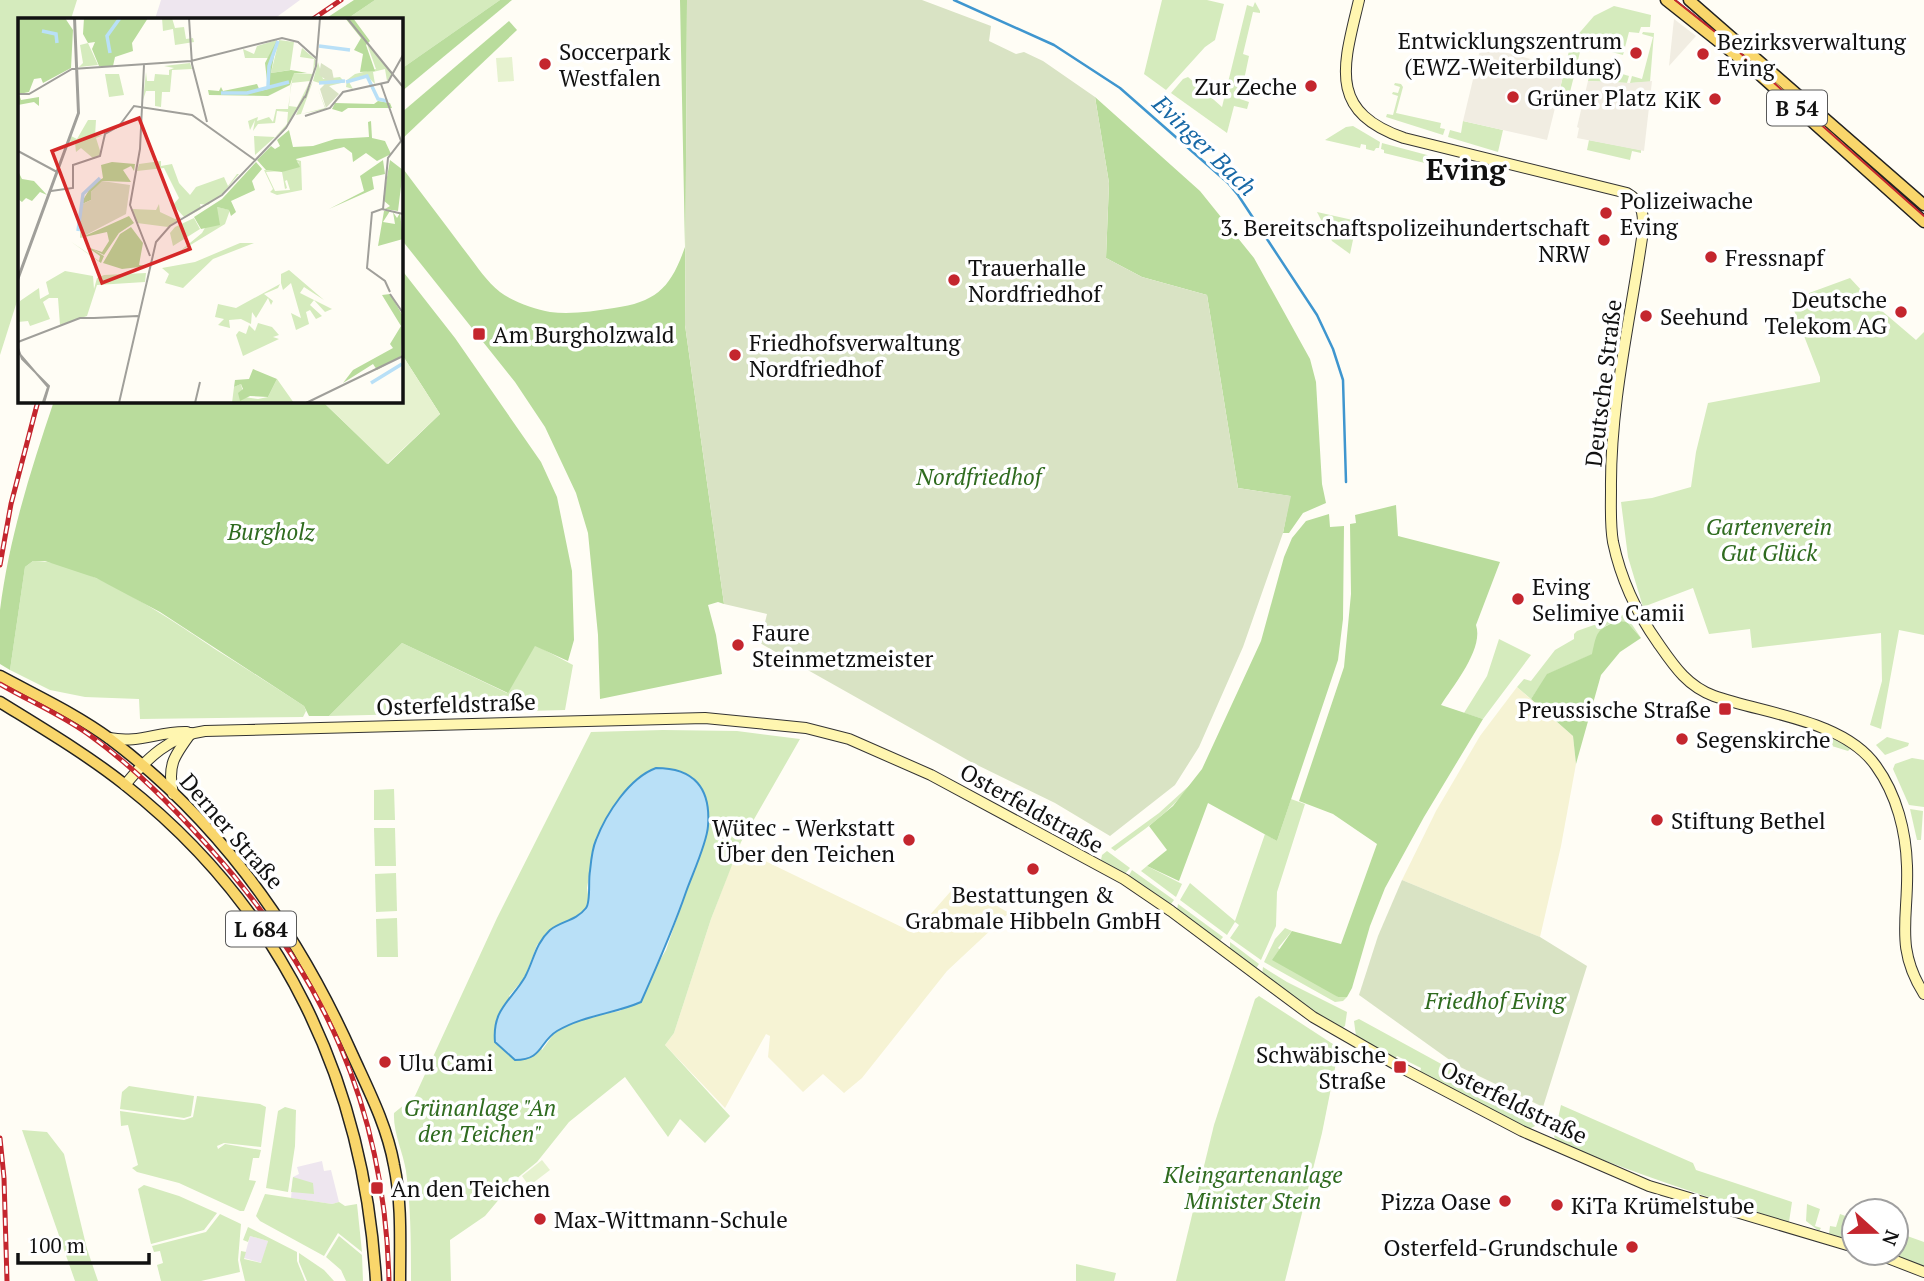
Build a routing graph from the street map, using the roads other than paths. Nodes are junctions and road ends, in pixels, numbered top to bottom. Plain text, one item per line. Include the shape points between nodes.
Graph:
1 (1359, 0) edge
2 (1666, 0) edge
3 (1689, 0) edge
4 (1924, 205) edge
5 (1924, 222) edge
6 (0, 676) edge
7 (0, 702) edge
8 (191, 732) junction
9 (108, 737) junction
10 (143, 765) junction
11 (125, 785) junction
12 (173, 794) junction
13 (1924, 994) edge
14 (1840, 1243) edge
15 (376, 1281) edge
16 (400, 1281) edge

1 - 13 street, Deutsche Straße via 1344,72 1346,88 1371,123 1415,141 1627,193 1641,206 1642,237 1611,470 1613,542 1628,594 1675,669 1695,687 1826,729 1853,743 1876,766 1901,818 1907,866 1905,947
2 - 5 main road, B 54 via 1753,69
3 - 4 main road, B 54
6 - 9 main road, Derner Straße / L 684
7 - 11 main road, Derner Straße / L 684
8 - 9 street via 131,741
8 - 10 street, Osterfeldstraße via 170,742
8 - 12 street via 172,764
8 - 14 street, Osterfeldstraße via 705,718 806,728 849,739 931,775 1124,879 1313,1017 1522,1131 1649,1186
9 - 10 main road, Derner Straße / L 684
10 - 11 street, Osterfeldstraße
10 - 12 main road, Derner Straße / L 684
11 - 15 main road, Derner Straße / L 684 via 226,883 267,939 309,1012 332,1063 356,1140 372,1221
12 - 16 main road, Derner Straße / L 684 via 225,848 284,926 377,1106 394,1164

